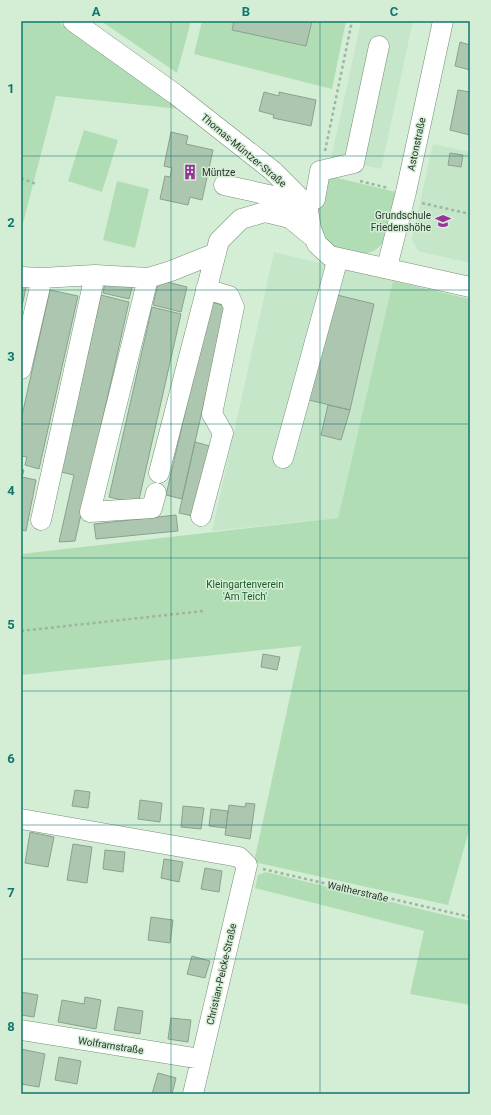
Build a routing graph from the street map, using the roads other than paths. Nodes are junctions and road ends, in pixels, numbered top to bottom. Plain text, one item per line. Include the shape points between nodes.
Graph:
1 (73, 21) edge
2 (443, 21) edge
3 (379, 46) dead end
4 (224, 185) dead end
5 (305, 203) junction
6 (313, 237) junction
7 (216, 253) junction
8 (338, 258) junction
9 (387, 267) junction
10 (95, 276) junction
11 (21, 277) edge
12 (42, 278) junction
13 (148, 278) junction
14 (470, 287) edge
15 (206, 289) junction
16 (21, 369) edge
17 (283, 458) dead end
18 (159, 473) dead end
19 (156, 493) dead end
20 (201, 516) dead end
21 (41, 520) dead end
22 (21, 819) edge
23 (21, 1030) edge
24 (201, 1059) junction
25 (193, 1094) edge

1 - 5 street, Thomas-Müntzer-Straße via 187,103 273,171
2 - 9 street, Astonstraße via 413,198
3 - 5 street via 354,163 320,171 315,199
4 - 5 street
5 - 6 street, Thomas-Müntzer-Straße
6 - 7 street via 290,218 265,212 241,219 219,241
6 - 8 street, Thomas-Müntzer-Straße via 323,251
7 - 13 street
7 - 15 street
8 - 9 street, Thomas-Müntzer-Straße
8 - 17 street
9 - 14 street, Thomas-Müntzer-Straße
10 - 12 street
10 - 13 street
10 - 21 street
11 - 12 street
12 - 16 street
13 - 19 street via 90,512 152,508
15 - 18 street
15 - 20 street via 228,296 234,307 212,414 223,433
22 - 24 street, Christian-Peicke-Straße via 243,861
23 - 24 street, Wolframstraße
24 - 25 street, Christian-Peicke-Straße

